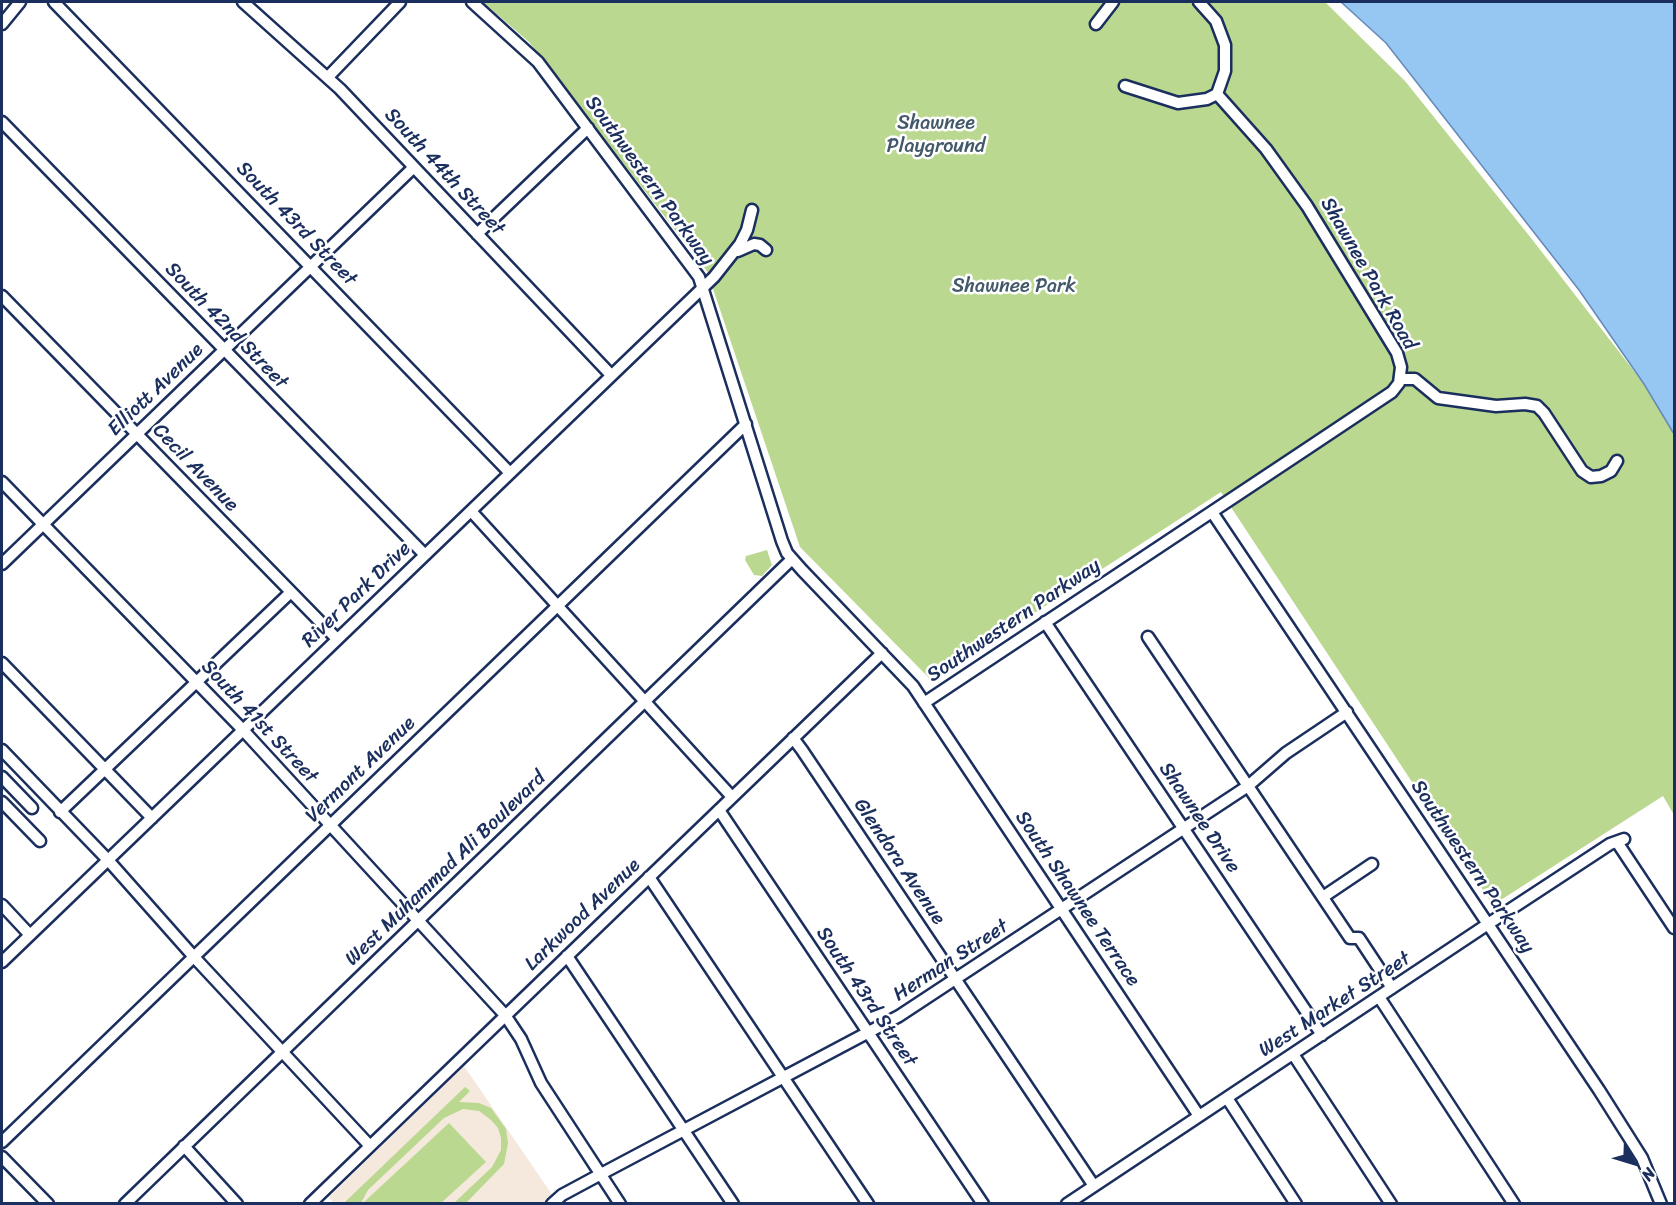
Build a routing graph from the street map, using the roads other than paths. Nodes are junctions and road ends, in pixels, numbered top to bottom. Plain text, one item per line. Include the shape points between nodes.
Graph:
1 (21, 2) edge
2 (54, 2) edge
3 (243, 2) edge
4 (400, 2) edge
5 (472, 2) edge
6 (1113, 2) edge
7 (1199, 2) edge
8 (3, 18) edge
9 (1096, 24) dead end
10 (328, 76) junction
11 (1125, 86) dead end
12 (1217, 94) junction
13 (2, 122) edge
14 (588, 128) junction
15 (414, 167) junction
16 (752, 210) dead end
17 (477, 234) junction
18 (766, 250) dead end
19 (735, 253) junction
20 (311, 266) junction
21 (703, 288) junction
22 (2, 296) edge
23 (224, 350) junction
24 (611, 375) junction
25 (1401, 379) junction
26 (746, 424) junction
27 (136, 434) junction
28 (1617, 461) dead end
29 (510, 473) junction
30 (2, 482) edge
31 (471, 511) junction
32 (1212, 512) junction
33 (43, 524) junction
34 (425, 555) junction
35 (792, 560) junction
36 (2, 564) edge
37 (291, 592) junction
38 (558, 606) junction
39 (1045, 622) junction
40 (1148, 637) dead end
41 (337, 639) junction
42 (882, 653) junction
43 (2, 663) edge
44 (196, 682) junction
45 (645, 702) junction
46 (924, 703) junction
47 (1347, 712) junction
48 (243, 730) junction
49 (793, 738) junction
50 (2, 750) edge
51 (105, 769) junction
52 (2, 777) edge
53 (1248, 786) junction
54 (732, 797) junction
55 (2, 801) edge
56 (32, 808) dead end
57 (719, 810) junction
58 (60, 812) junction
59 (152, 818) junction
60 (331, 825) junction
61 (1183, 828) junction
62 (40, 841) dead end
63 (108, 860) junction
64 (1372, 864) dead end
65 (649, 877) junction
66 (1323, 897) junction
67 (2, 905) edge
68 (1062, 909) junction
69 (418, 920) junction
70 (1488, 924) junction
71 (1674, 928) edge
72 (30, 934) junction
73 (567, 956) junction
74 (194, 957) junction
75 (2, 962) edge
76 (956, 979) junction
77 (1392, 988) junction
78 (1379, 997) junction
79 (505, 1016) junction
80 (868, 1032) junction
81 (1322, 1035) junction
82 (283, 1051) junction
83 (1293, 1054) junction
84 (784, 1077) junction
85 (1227, 1098) junction
86 (1199, 1116) junction
87 (684, 1130) junction
88 (2, 1142) edge
89 (184, 1146) junction
90 (370, 1146) junction
91 (2, 1157) edge
92 (601, 1174) junction
93 (1094, 1186) junction
94 (1072, 1202) edge
95 (48, 1203) edge
96 (125, 1203) edge
97 (237, 1203) edge
98 (310, 1203) edge
99 (552, 1203) edge
100 (621, 1203) edge
101 (733, 1203) edge
102 (868, 1203) edge
103 (983, 1203) edge
104 (1296, 1203) edge
105 (1390, 1203) edge
106 (1514, 1203) edge
107 (1662, 1203) edge

1 - 8 street
2 - 20 street, South 43rd Street
3 - 10 street, South 44th Street
4 - 10 street
5 - 14 street, Southwestern Parkway via 538,62
6 - 9 street
7 - 12 street via 1216,21 1225,45 1225,71
10 - 15 street, South 44th Street
11 - 12 street via 1178,102
12 - 25 street, Shawnee Park Road via 1266,149 1307,206 1388,337 1400,360
13 - 23 street, South 42nd Street
14 - 17 street
14 - 21 street, Southwestern Parkway via 699,277
15 - 17 street, South 44th Street
15 - 20 street, Elliott Avenue
16 - 19 street, River Park Drive
17 - 24 street, South 44th Street
18 - 19 street via 754,244
19 - 21 street, River Park Drive
20 - 23 street, Elliott Avenue
20 - 29 street, South 43rd Street
21 - 24 street, River Park Drive
21 - 26 street, Southwestern Parkway
22 - 27 street, Cecil Avenue
23 - 27 street, Elliott Avenue
23 - 34 street, South 42nd Street
24 - 29 street, River Park Drive
25 - 28 street via 1415,379 1438,398 1496,406 1537,406 1582,471 1591,477 1611,471
25 - 32 street, Shawnee Park Road via 1392,392
26 - 35 street, Southwestern Parkway via 782,541
26 - 38 street, Vermont Avenue
27 - 33 street, Elliott Avenue
27 - 37 street, Cecil Avenue
29 - 31 street, River Park Drive
30 - 33 street, South 41st Street
31 - 34 street, River Park Drive
31 - 38 street
32 - 39 street, Southwestern Parkway
32 - 47 street, Southwestern Parkway
33 - 36 street, Elliott Avenue
33 - 44 street, South 41st Street
34 - 41 street, River Park Drive
35 - 42 street, Southwestern Parkway
35 - 45 street, West Muhammad Ali Boulevard
37 - 41 street, Cecil Avenue
37 - 44 street
38 - 45 street
38 - 60 street, Vermont Avenue
39 - 46 street, Southwestern Parkway
39 - 61 street, Shawnee Drive
40 - 53 street
41 - 48 street, River Park Drive
42 - 46 street, Southwestern Parkway
42 - 49 street, Larkwood Avenue
43 - 51 street
44 - 48 street, South 41st Street
44 - 51 street
45 - 54 street
45 - 69 street, West Muhammad Ali Boulevard
46 - 68 street, South Shawnee Terrace
47 - 53 street, Herman Street via 1286,753
47 - 70 street, Southwestern Parkway
48 - 59 street, River Park Drive
48 - 60 street, South 41st Street
49 - 54 street, Larkwood Avenue
49 - 76 street, Glendora Avenue
50 - 58 street
51 - 58 street
51 - 59 street
52 - 56 street
53 - 61 street, Herman Street
53 - 66 street
54 - 57 street, Larkwood Avenue
55 - 62 street
57 - 65 street, Larkwood Avenue
57 - 80 street, South 43rd Street
58 - 63 street
59 - 63 street, River Park Drive
60 - 69 street, South 41st Street
60 - 74 street, Vermont Avenue
61 - 68 street, Herman Street
61 - 81 street, Shawnee Drive
63 - 72 street, River Park Drive
63 - 74 street
64 - 66 street
65 - 73 street, Larkwood Avenue
65 - 84 street
66 - 77 street via 1350,938 1359,938
67 - 72 street
68 - 76 street, Herman Street
68 - 86 street, South Shawnee Terrace
69 - 79 street, South 41st Street
69 - 82 street, West Muhammad Ali Boulevard
70 - 71 street, West Market Street via 1610,844 1621,841
70 - 77 street, West Market Street
70 - 107 street, Southwestern Parkway via 1642,1158
72 - 75 street, River Park Drive
73 - 79 street, Larkwood Avenue
73 - 87 street
74 - 82 street
74 - 88 street, Vermont Avenue
76 - 80 street, Herman Street
76 - 93 street, Glendora Avenue
77 - 78 street, West Market Street
78 - 81 street, West Market Street
78 - 106 street
79 - 90 street, Larkwood Avenue
79 - 92 street, South 41st Street via 521,1039 541,1083
80 - 84 street, Herman Street
80 - 103 street, South 43rd Street
81 - 83 street, West Market Street
82 - 89 street, West Muhammad Ali Boulevard
82 - 90 street
83 - 85 street, West Market Street
83 - 105 street
84 - 87 street, Herman Street
84 - 102 street
85 - 86 street, West Market Street
85 - 104 street
86 - 93 street, West Market Street
87 - 92 street, Herman Street
87 - 101 street
89 - 96 street, West Muhammad Ali Boulevard
89 - 97 street
90 - 98 street, Larkwood Avenue
91 - 95 street
92 - 99 street, Herman Street
92 - 100 street, South 41st Street
93 - 94 street, West Market Street

